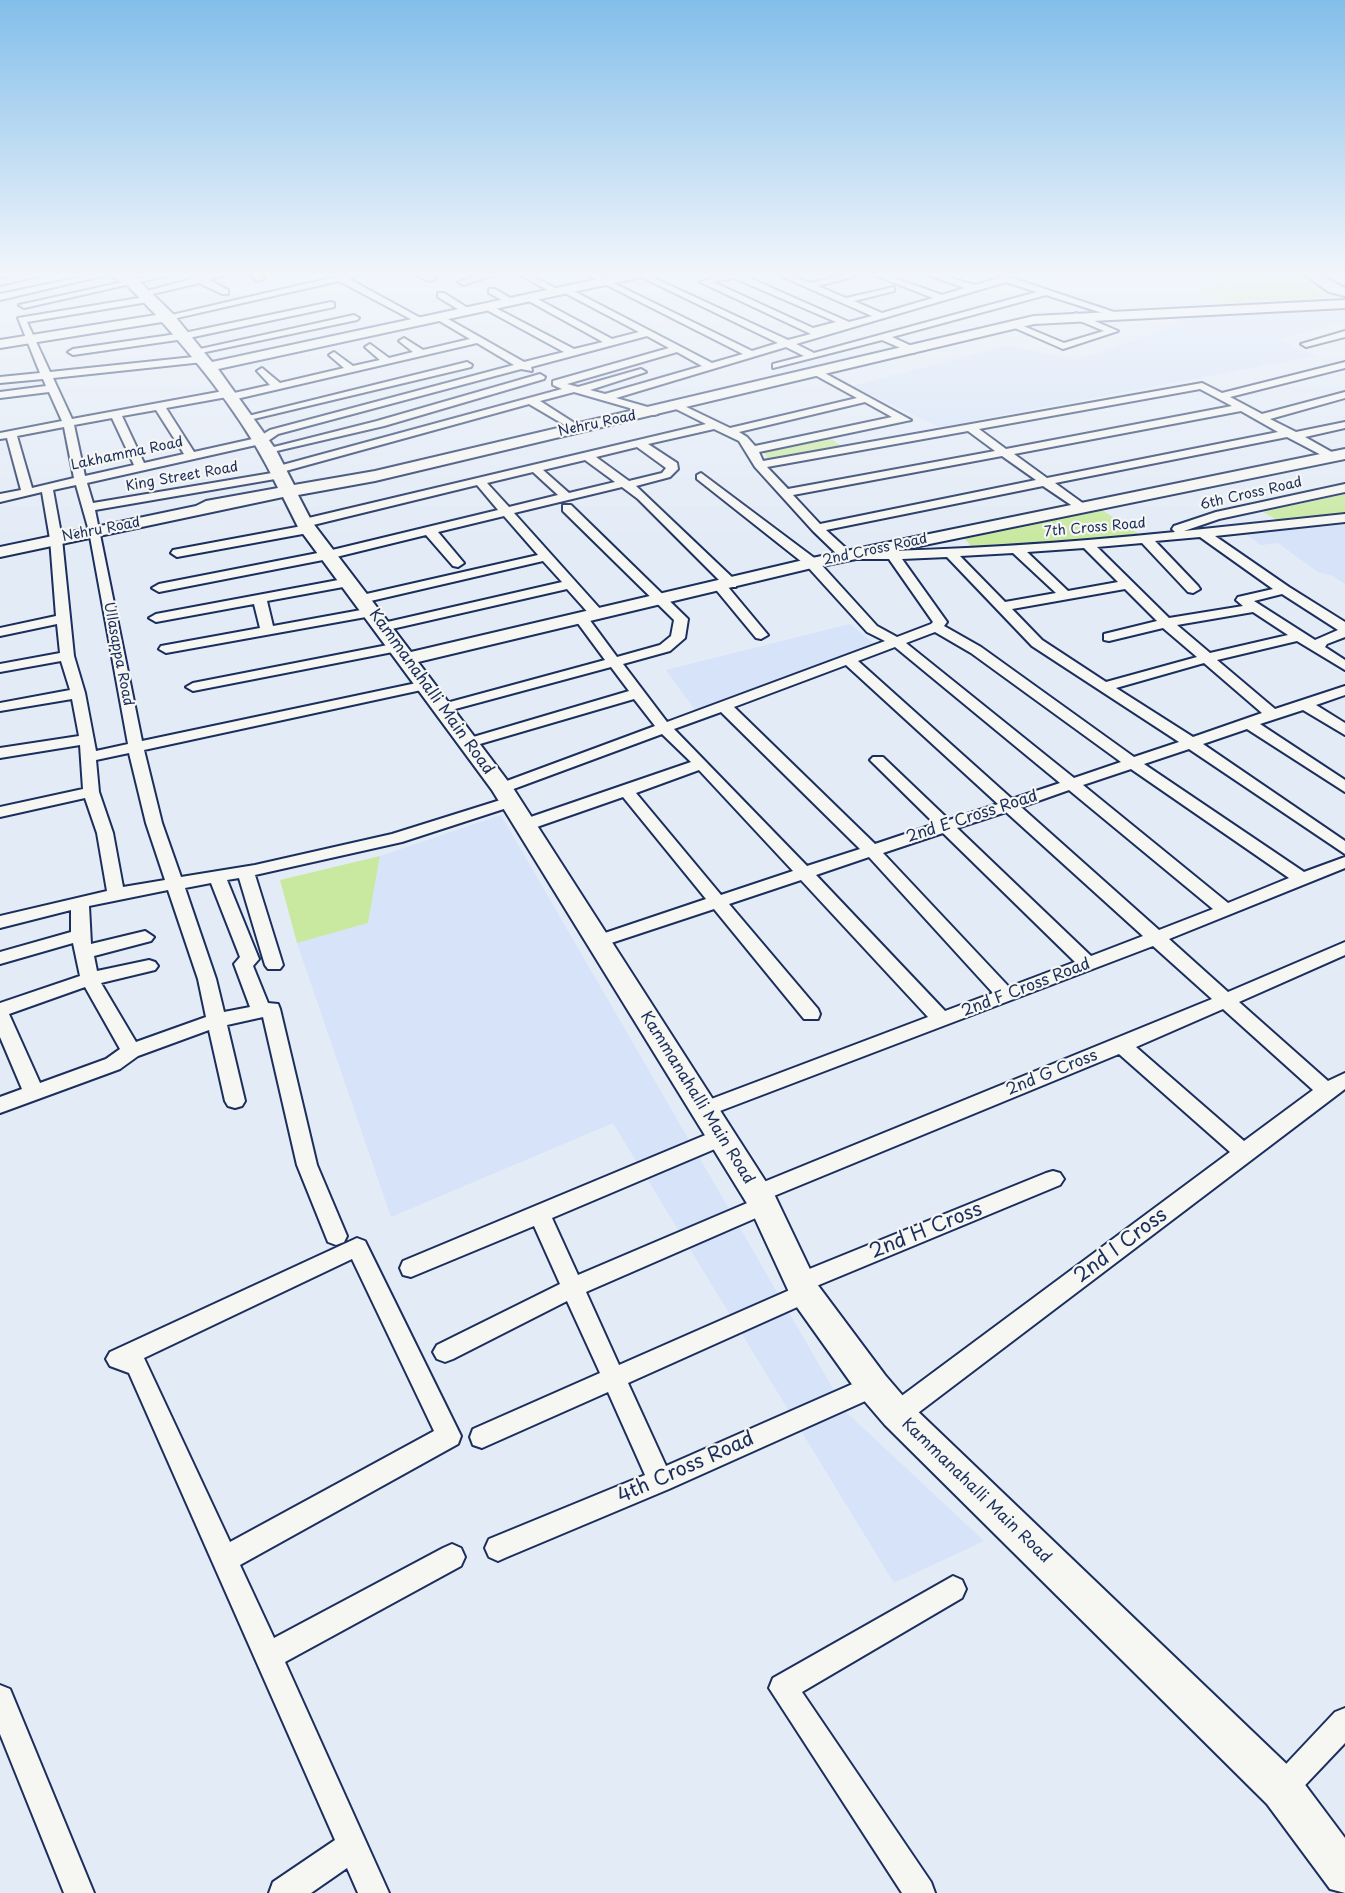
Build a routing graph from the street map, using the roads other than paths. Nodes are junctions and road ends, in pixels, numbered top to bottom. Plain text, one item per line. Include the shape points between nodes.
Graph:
1 (42, 361) edge
2 (180, 361) edge
3 (198, 361) edge
4 (205, 361) edge
5 (342, 361) edge
6 (385, 361) edge
7 (516, 361) edge
8 (542, 361) edge
9 (633, 361) edge
10 (702, 361) edge
11 (723, 361) edge
12 (794, 361) edge
13 (866, 361) edge
14 (467, 365) dead end
15 (709, 365) junction
16 (1345, 365) edge
17 (524, 366) junction
18 (777, 366) dead end
19 (1333, 368) junction
20 (351, 369) junction
21 (262, 371) dead end
22 (641, 372) dead end
23 (819, 373) junction
24 (1345, 374) edge
25 (48, 375) junction
26 (144, 375) dead end
27 (540, 377) junction
28 (0, 380) edge
29 (556, 383) junction
30 (281, 385) junction
31 (53, 388) junction
32 (576, 390) junction
33 (0, 395) edge
34 (231, 395) junction
35 (1345, 395) edge
36 (296, 396) dead end
37 (1221, 396) junction
38 (607, 397) junction
39 (865, 399) junction
40 (530, 400) junction
41 (159, 406) junction
42 (678, 406) junction
43 (1241, 408) junction
44 (654, 412) junction
45 (116, 414) junction
46 (245, 418) junction
47 (903, 418) junction
48 (1260, 418) junction
49 (68, 422) junction
50 (1345, 425) edge
51 (712, 426) junction
52 (968, 426) junction
53 (575, 428) junction
54 (727, 432) junction
55 (932, 433) junction
56 (6, 435) edge
57 (1291, 435) junction
58 (640, 444) junction
59 (265, 446) junction
60 (753, 450) junction
61 (1004, 452) junction
62 (1339, 455) edge
63 (191, 456) junction
64 (589, 457) junction
65 (759, 465) junction
66 (140, 466) junction
67 (536, 469) junction
68 (701, 477) dead end
69 (80, 480) junction
70 (480, 482) junction
71 (1045, 482) junction
72 (284, 483) junction
73 (626, 484) junction
74 (47, 487) junction
75 (1345, 488) edge
76 (27, 492) junction
77 (786, 493) junction
78 (0, 498) edge
79 (567, 502) junction
80 (1080, 507) junction
81 (87, 508) junction
82 (505, 511) junction
83 (1345, 518) edge
84 (306, 526) junction
85 (817, 528) junction
86 (429, 530) junction
87 (95, 531) junction
88 (1203, 533) junction
89 (1166, 537) junction
90 (56, 539) junction
91 (1146, 539) junction
92 (1086, 544) junction
93 (1017, 550) junction
94 (0, 552) edge
95 (177, 553) dead end
96 (328, 555) junction
97 (893, 555) junction
98 (952, 555) junction
99 (847, 556) junction
100 (546, 557) junction
101 (458, 563) dead end
102 (812, 563) junction
103 (349, 582) junction
104 (570, 584) junction
105 (725, 585) junction
106 (1125, 585) junction
107 (159, 588) dead end
108 (1193, 589) dead end
109 (1284, 590) junction
110 (1065, 596) junction
111 (259, 598) junction
112 (662, 599) junction
113 (1001, 607) junction
114 (1255, 608) junction
115 (372, 613) junction
116 (589, 616) junction
117 (156, 618) dead end
118 (61, 619) junction
119 (1166, 623) junction
120 (936, 627) junction
121 (1345, 630) edge
122 (268, 631) junction
123 (0, 632) edge
124 (761, 635) dead end
125 (1109, 637) dead end
126 (1297, 637) junction
127 (897, 642) junction
128 (1318, 647) junction
129 (166, 649) dead end
130 (403, 653) junction
131 (67, 656) junction
132 (1207, 658) junction
133 (847, 659) junction
134 (614, 660) junction
135 (1345, 666) edge
136 (0, 668) edge
137 (426, 685) junction
138 (193, 687) dead end
139 (1103, 687) junction
140 (1345, 690) edge
141 (78, 693) junction
142 (638, 693) junction
143 (1304, 704) junction
144 (723, 705) junction
145 (0, 707) edge
146 (444, 708) junction
147 (1273, 715) junction
148 (1248, 723) junction
149 (663, 728) junction
150 (1345, 730) edge
151 (87, 740) junction
152 (1190, 742) junction
153 (468, 743) junction
154 (136, 747) junction
155 (0, 753) edge
156 (89, 757) junction
157 (878, 760) dead end
158 (1131, 762) junction
159 (702, 764) junction
160 (1072, 783) junction
161 (1345, 787) edge
162 (626, 791) junction
163 (91, 792) junction
164 (506, 795) junction
165 (1010, 805) junction
166 (0, 812) edge
167 (525, 825) junction
168 (945, 825) junction
169 (1345, 849) edge
170 (872, 851) junction
171 (1345, 862) edge
172 (246, 872) junction
173 (803, 873) junction
174 (217, 876) junction
175 (1302, 879) junction
176 (174, 884) junction
177 (116, 894) junction
178 (720, 901) junction
179 (80, 903) junction
180 (1226, 910) junction
181 (0, 922) edge
182 (146, 937) dead end
183 (1156, 938) junction
184 (598, 940) junction
185 (82, 944) junction
186 (1345, 948) edge
187 (0, 958) edge
188 (1088, 964) junction
189 (274, 965) dead end
190 (148, 966) dead end
191 (90, 979) junction
192 (1006, 995) junction
193 (1223, 1001) junction
194 (0, 1010) edge
195 (261, 1010) junction
196 (811, 1014) dead end
197 (0, 1015) edge
198 (942, 1020) junction
199 (215, 1021) junction
200 (1122, 1045) junction
201 (130, 1051) junction
202 (1345, 1080) edge
203 (1326, 1091) junction
204 (34, 1093) junction
205 (235, 1101) dead end
206 (0, 1105) edge
207 (705, 1109) junction
208 (722, 1137) junction
209 (1244, 1153) junction
210 (1053, 1179) dead end
211 (760, 1200) junction
212 (539, 1213) junction
213 (336, 1236) dead end
214 (411, 1268) dead end
215 (574, 1287) junction
216 (803, 1288) junction
217 (445, 1352) dead end
218 (612, 1377) junction
219 (885, 1400) junction
220 (482, 1437) dead end
221 (660, 1481) junction
222 (498, 1548) dead end
223 (452, 1557) dead end
224 (224, 1560) junction
225 (953, 1589) dead end
226 (268, 1656) junction
227 (0, 1699) edge
228 (1345, 1722) edge
229 (1282, 1789) junction
230 (353, 1846) junction
231 (1345, 1874) edge
232 (79, 1893) edge
233 (284, 1893) edge
234 (374, 1893) edge
235 (920, 1893) edge

1 - 25 street, Ullasappa Road
2 - 25 street
3 - 26 street via 171,374
4 - 34 main road, Kammanahalli Main Road
5 - 20 street
6 - 20 street
7 - 17 street
8 - 17 street
9 - 29 street
10 - 15 street
11 - 15 street
12 - 18 street
13 - 23 main road, Nehru Road
14 - 46 street
15 - 38 street
16 - 19 street
17 - 27 street
17 - 59 street via 273,432
19 - 24 street
19 - 37 street
20 - 30 street via 311,374
21 - 30 street
22 - 32 street, King Street Road
23 - 39 street
23 - 42 main road, Nehru Road
25 - 28 street
25 - 31 street, Ullasappa Road
27 - 29 street
27 - 59 street via 380,424
29 - 32 street
30 - 34 street
30 - 36 street
31 - 33 street
31 - 49 street, Ullasappa Road
32 - 38 street
32 - 40 street, King Street Road
34 - 41 street
34 - 46 main road, Kammanahalli Main Road
35 - 48 street
37 - 43 street
37 - 52 street via 1202,386
38 - 44 street
39 - 47 street
39 - 54 street
40 - 53 street
40 - 72 street, King Street Road
41 - 45 street
41 - 63 street
42 - 44 main road, Nehru Road
42 - 51 street
43 - 48 street
43 - 61 street
44 - 53 main road, Nehru Road
45 - 49 street
45 - 66 street
46 - 59 main road, Kammanahalli Main Road
47 - 55 street
47 - 60 street
48 - 57 street
49 - 56 street
49 - 69 street, Ullasappa Road
50 - 57 street
51 - 54 street
51 - 58 street
52 - 55 street
52 - 61 street
53 - 72 main road, Nehru Road via 375,476
54 - 60 street via 743,439
55 - 65 street
56 - 76 street
57 - 62 street
57 - 71 street
58 - 64 street
58 - 73 street via 673,465 672,469 666,475
59 - 63 street, Lakhamma Road
59 - 72 main road, Kammanahalli Main Road
60 - 65 street
61 - 71 street
61 - 77 street
62 - 80 main road, 2nd Cross Road
63 - 66 street, Lakhamma Road
64 - 67 street
64 - 73 street
65 - 77 street
66 - 69 street, Lakhamma Road
67 - 70 street
67 - 79 street
68 - 102 street
69 - 74 street, Lakhamma Road
69 - 81 street, Ullasappa Road
70 - 82 street
70 - 84 street
71 - 80 street
71 - 85 street
72 - 81 street, King Street Road
72 - 84 main road, Kammanahalli Main Road
72 - 87 main road, Nehru Road via 203,509
73 - 79 street
73 - 105 street via 642,496
74 - 76 street, Lakhamma Road
74 - 90 street
75 - 89 street, 6th Cross Road via 1216,516
76 - 78 street, Lakhamma Road
77 - 85 street
79 - 82 street
79 - 112 street
80 - 99 main road, 2nd Cross Road
81 - 87 street, Ullasappa Road
82 - 86 street
82 - 100 street
83 - 88 street, 7th Cross Road
84 - 95 street
84 - 96 main road, Kammanahalli Main Road
85 - 99 street
86 - 96 street
86 - 101 street
87 - 90 main road, Nehru Road
87 - 154 street, Ullasappa Road
88 - 89 street, 7th Cross Road
88 - 109 street
89 - 91 street, 7th Cross Road
90 - 94 main road, Nehru Road
90 - 118 street
91 - 92 street, 7th Cross Road
91 - 108 street
92 - 93 street, 7th Cross Road
92 - 106 street
93 - 98 street, 7th Cross Road
93 - 110 street
96 - 103 main road, Kammanahalli Main Road
96 - 107 street
97 - 98 street, 7th Cross Road
97 - 99 street, 7th Cross Road
97 - 120 street via 940,622
98 - 113 street
99 - 102 main road, 2nd Cross Road
100 - 104 street
100 - 115 street
102 - 105 main road, 2nd Cross Road
102 - 127 street via 872,629
103 - 111 street
103 - 115 main road, Kammanahalli Main Road
104 - 115 street
104 - 116 street
105 - 112 main road, 2nd Cross Road
105 - 124 street
106 - 110 street
106 - 119 street
109 - 114 street via 1244,598
109 - 121 street
110 - 113 street
111 - 117 street
111 - 122 street
112 - 116 main road, 2nd Cross Road
112 - 134 street via 681,619 678,638 664,648
113 - 139 street via 1037,643
114 - 119 street
114 - 126 street
115 - 122 street
115 - 130 main road, Kammanahalli Main Road
116 - 130 main road, 2nd Cross Road
116 - 134 street
118 - 123 street
118 - 131 street
119 - 125 street
119 - 132 street
120 - 127 street
120 - 158 street via 976,650
121 - 128 street via 1321,641
122 - 129 street
126 - 128 street
126 - 132 street
127 - 133 street
127 - 160 street
128 - 135 street
130 - 137 main road, Kammanahalli Main Road
130 - 138 street
131 - 136 street
131 - 141 street
132 - 139 street
132 - 147 street
133 - 144 street
133 - 165 street
134 - 142 street
134 - 146 street
137 - 146 main road, Kammanahalli Main Road
137 - 154 street
139 - 152 street
140 - 143 street, 2nd E Cross Road
141 - 145 street
141 - 151 street
142 - 149 street
142 - 153 street
143 - 147 street, 2nd E Cross Road
143 - 150 street
144 - 149 street
144 - 170 street
146 - 153 main road, Kammanahalli Main Road
147 - 148 street, 2nd E Cross Road
148 - 152 street, 2nd E Cross Road
148 - 161 street
149 - 159 street
149 - 164 street
151 - 155 street
151 - 156 street
152 - 158 street, 2nd E Cross Road
152 - 169 street
153 - 164 main road, Kammanahalli Main Road
154 - 156 street
154 - 176 street, Ullasappa Road
156 - 163 street
157 - 168 street
158 - 160 street, 2nd E Cross Road
158 - 175 street
159 - 162 street
159 - 173 street
160 - 165 street, 2nd E Cross Road
160 - 180 street
162 - 167 street
162 - 178 street
163 - 166 street
163 - 177 street via 105,833
164 - 167 main road, Kammanahalli Main Road
164 - 172 street via 396,838
165 - 168 street, 2nd E Cross Road
165 - 183 street
167 - 184 main road, Kammanahalli Main Road
168 - 170 street, 2nd E Cross Road
168 - 188 street
170 - 173 street, 2nd E Cross Road
170 - 192 street
171 - 175 street, 2nd F Cross Road
172 - 174 street
172 - 189 street
173 - 178 street, 2nd E Cross Road
173 - 198 street
174 - 176 street
174 - 195 street via 250,959 243,964
175 - 180 street, 2nd F Cross Road
176 - 177 street
176 - 199 street, Ullasappa Road via 207,979
177 - 179 street
178 - 184 street, 2nd E Cross Road
178 - 196 street
179 - 181 street
179 - 185 street
180 - 183 street, 2nd F Cross Road
182 - 185 street
183 - 188 street, 2nd F Cross Road
183 - 193 street
184 - 207 main road, Kammanahalli Main Road
185 - 187 street
185 - 191 street
186 - 193 street, 2nd G Cross
188 - 192 street, 2nd F Cross Road
190 - 191 street
191 - 194 street
191 - 201 street
192 - 198 street, 2nd F Cross Road
193 - 200 street, 2nd G Cross
193 - 203 street
195 - 199 street
195 - 213 street via 271,1009 307,1165
197 - 204 street
198 - 207 street, 2nd F Cross Road
199 - 201 street
199 - 205 street, Ullasappa Road
200 - 209 street
200 - 211 street, 2nd G Cross
201 - 204 street via 113,1064
202 - 203 street, 2nd I Cross
203 - 209 street, 2nd I Cross
204 - 206 street
207 - 208 main road, Kammanahalli Main Road
208 - 211 main road, Kammanahalli Main Road
208 - 212 street
209 - 219 street, 2nd I Cross
210 - 216 street, 2nd H Cross
211 - 215 street, 2nd G Cross
211 - 216 main road, Kammanahalli Main Road
212 - 214 street
212 - 215 street
215 - 217 street, 2nd G Cross
215 - 218 street
216 - 218 street, 2nd H Cross
216 - 219 main road, Kammanahalli Main Road
218 - 220 street, 2nd H Cross
218 - 221 street
219 - 221 street, 4th Cross Road
219 - 229 main road, Kammanahalli Main Road
221 - 222 street, 4th Cross Road
223 - 226 street
224 - 224 street via 138,1366 118,1359 357,1247 449,1436
224 - 226 street
225 - 235 street via 783,1688
226 - 230 street
227 - 232 street
228 - 229 street
229 - 231 main road, Kammanahalli Main Road
230 - 233 street
230 - 234 street

